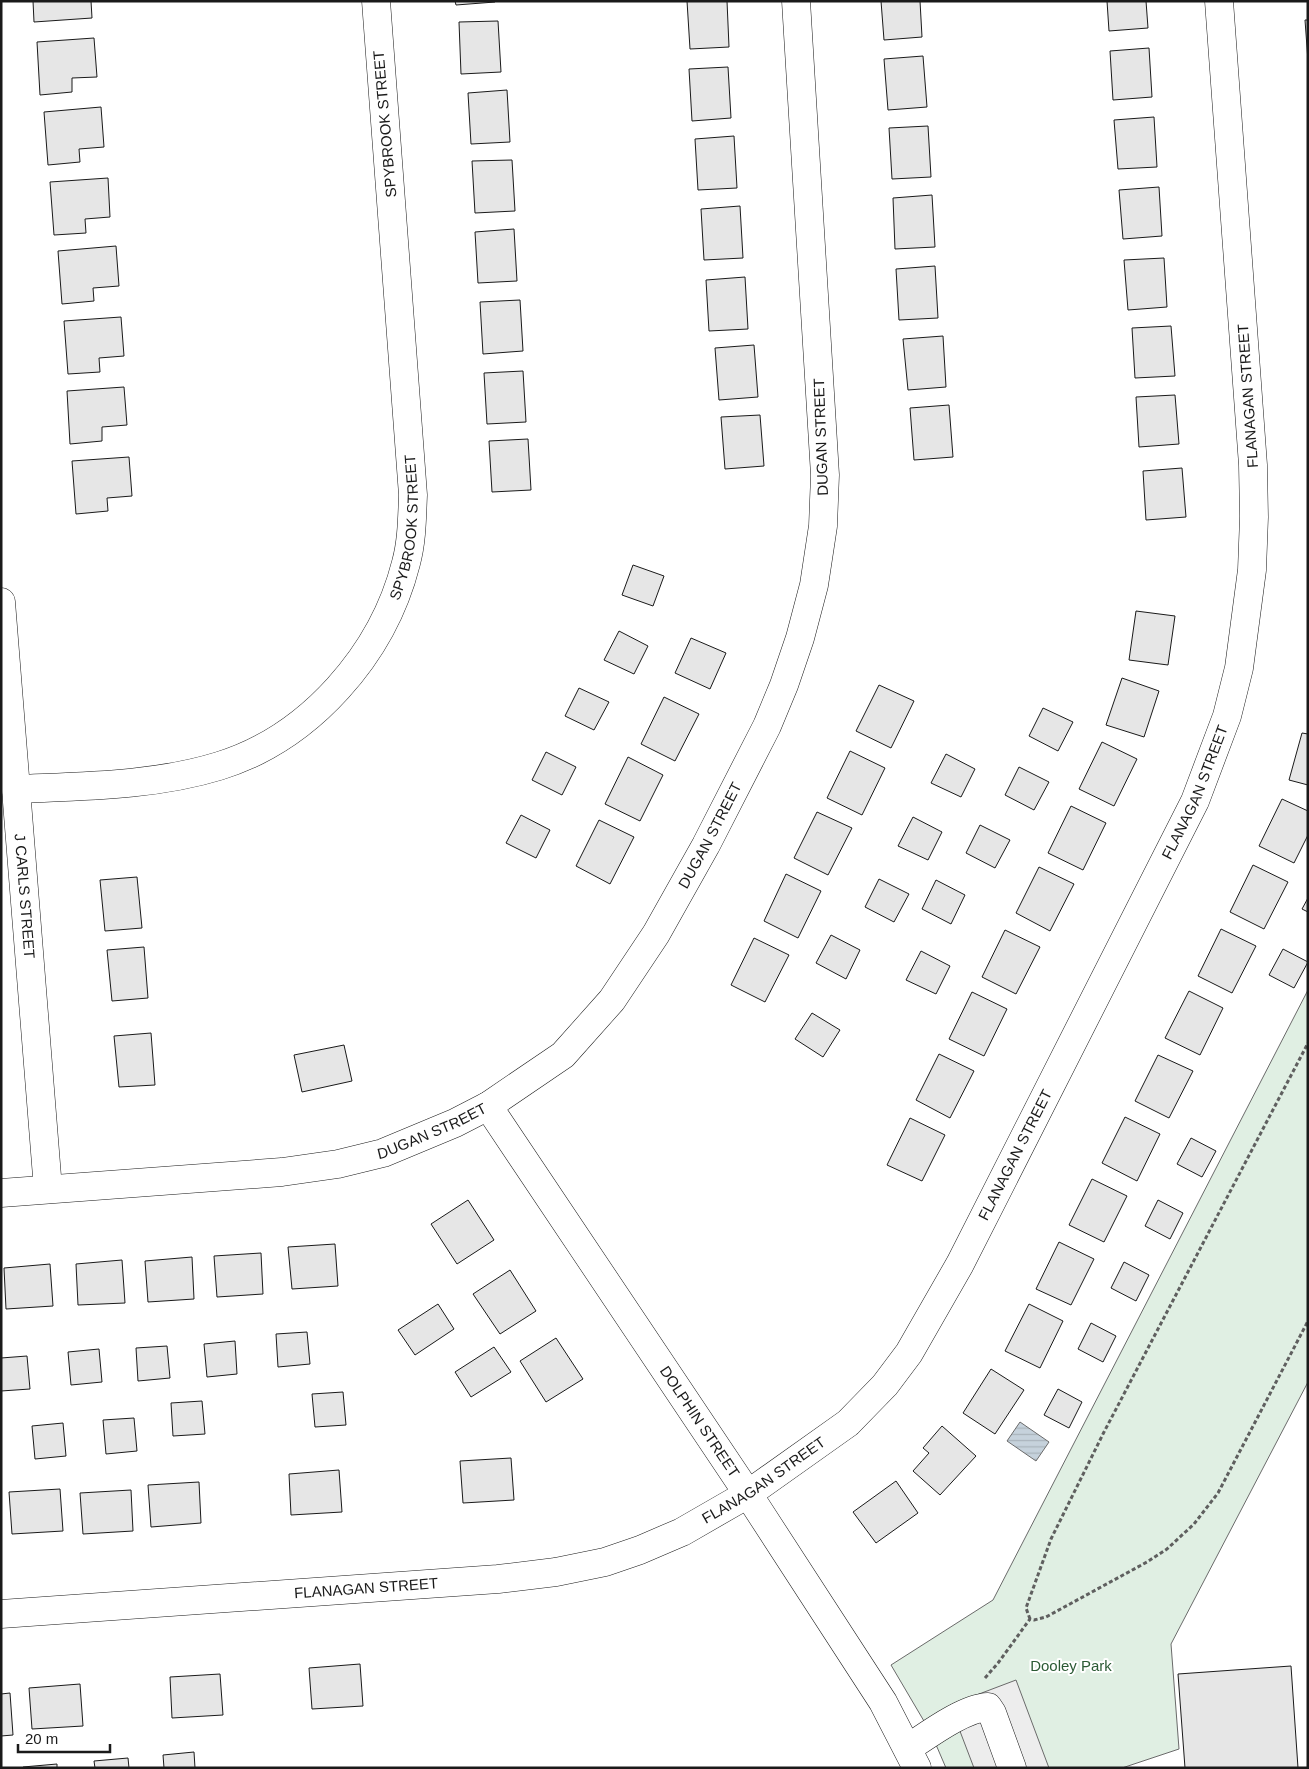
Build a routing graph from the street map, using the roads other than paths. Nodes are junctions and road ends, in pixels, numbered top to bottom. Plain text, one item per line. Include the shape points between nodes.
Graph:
1 (376, 1) edge
2 (796, 1) edge
3 (1219, 1) edge
4 (1, 602) edge
5 (16, 790) junction
6 (488, 1106) junction
7 (48, 1189) junction
8 (1, 1193) edge
9 (748, 1494) junction
10 (1, 1614) edge
11 (912, 1758) edge
12 (1012, 1768) edge

1 - 5 street, SPYBROOK STREET via 413,495 407,562 396,595 367,650 323,703 290,730 242,758 218,767 157,780
2 - 6 street, DUGAN STREET via 825,475 823,526 814,585 800,638 767,726 656,934 612,1000 563,1055
3 - 9 street, FLANAGAN STREET via 1253,465 1254,517 1246,624 1227,716 1199,793 1170,855 933,1315 885,1385 848,1423
4 - 5 street, J CARLS STREET
5 - 7 street, J CARLS STREET
6 - 7 street, DUGAN STREET via 419,1140 338,1164 282,1172
6 - 9 street, DOLPHIN STREET
7 - 8 street, DUGAN STREET
9 - 10 street, FLANAGAN STREET via 682,1532 640,1550 556,1572 488,1580
9 - 11 street, DOLPHIN STREET via 883,1702
11 - 12 street via 949,1723 988,1707

